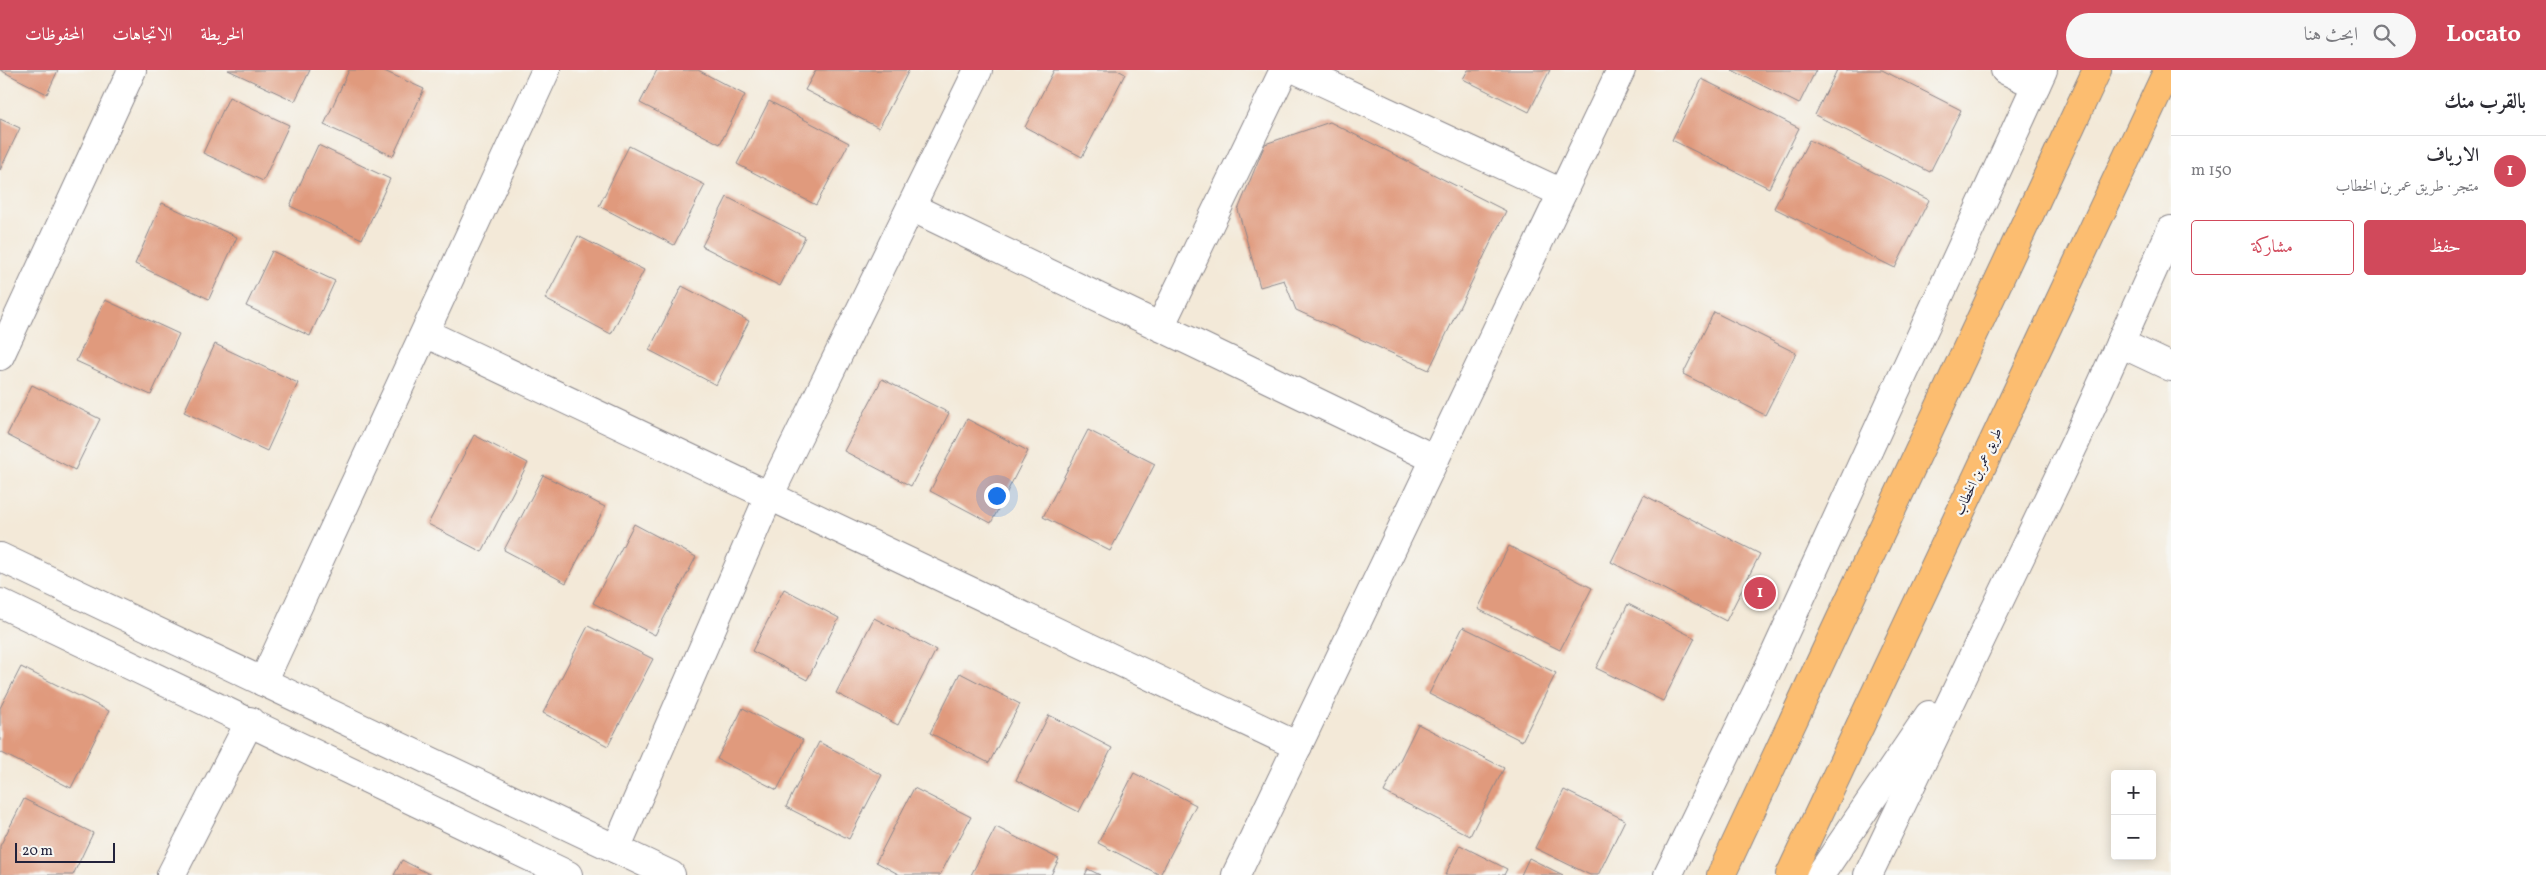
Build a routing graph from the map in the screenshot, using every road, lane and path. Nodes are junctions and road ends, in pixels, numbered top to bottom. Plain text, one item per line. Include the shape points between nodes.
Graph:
1 (132, 70) edge
2 (546, 70) edge
3 (978, 70) edge
4 (1284, 70) edge
5 (1298, 70) edge
6 (1621, 70) edge
7 (2005, 70) edge
8 (2098, 70) edge
9 (2168, 70) edge
10 (2039, 77) edge
11 (1562, 193) junction
12 (911, 207) junction
13 (2171, 230) edge
14 (1160, 326) junction
15 (425, 333) junction
16 (2120, 343) junction
17 (0, 356) edge
18 (2171, 367) edge
19 (1435, 458) junction
20 (769, 496) junction
21 (0, 557) edge
22 (0, 603) edge
23 (1978, 641) junction
24 (263, 682) junction
25 (250, 721) junction
26 (1298, 746) junction
27 (616, 849) junction
28 (171, 875) edge
29 (568, 875) edge
30 (671, 875) edge
31 (1236, 875) edge
32 (1668, 875) edge
33 (1721, 875) edge
34 (1790, 875) edge
35 (1820, 875) edge
36 (1868, 875) edge

1 - 17 street
2 - 15 street
3 - 12 street
4 - 14 street
5 - 11 street
6 - 11 street
7 - 10 street
8 - 33 main road
9 - 34 main road, طريق عمر بن الخطاب
10 - 32 street via 1768,669
11 - 19 street
12 - 14 street
12 - 20 street
13 - 16 street
14 - 19 street
15 - 20 street
15 - 24 street
16 - 18 street
16 - 23 street
19 - 26 street
20 - 26 street
20 - 27 street
21 - 24 street
22 - 25 street
23 - 35 street
23 - 36 street
24 - 27 street
25 - 28 street
25 - 29 street
26 - 31 street
27 - 30 street

